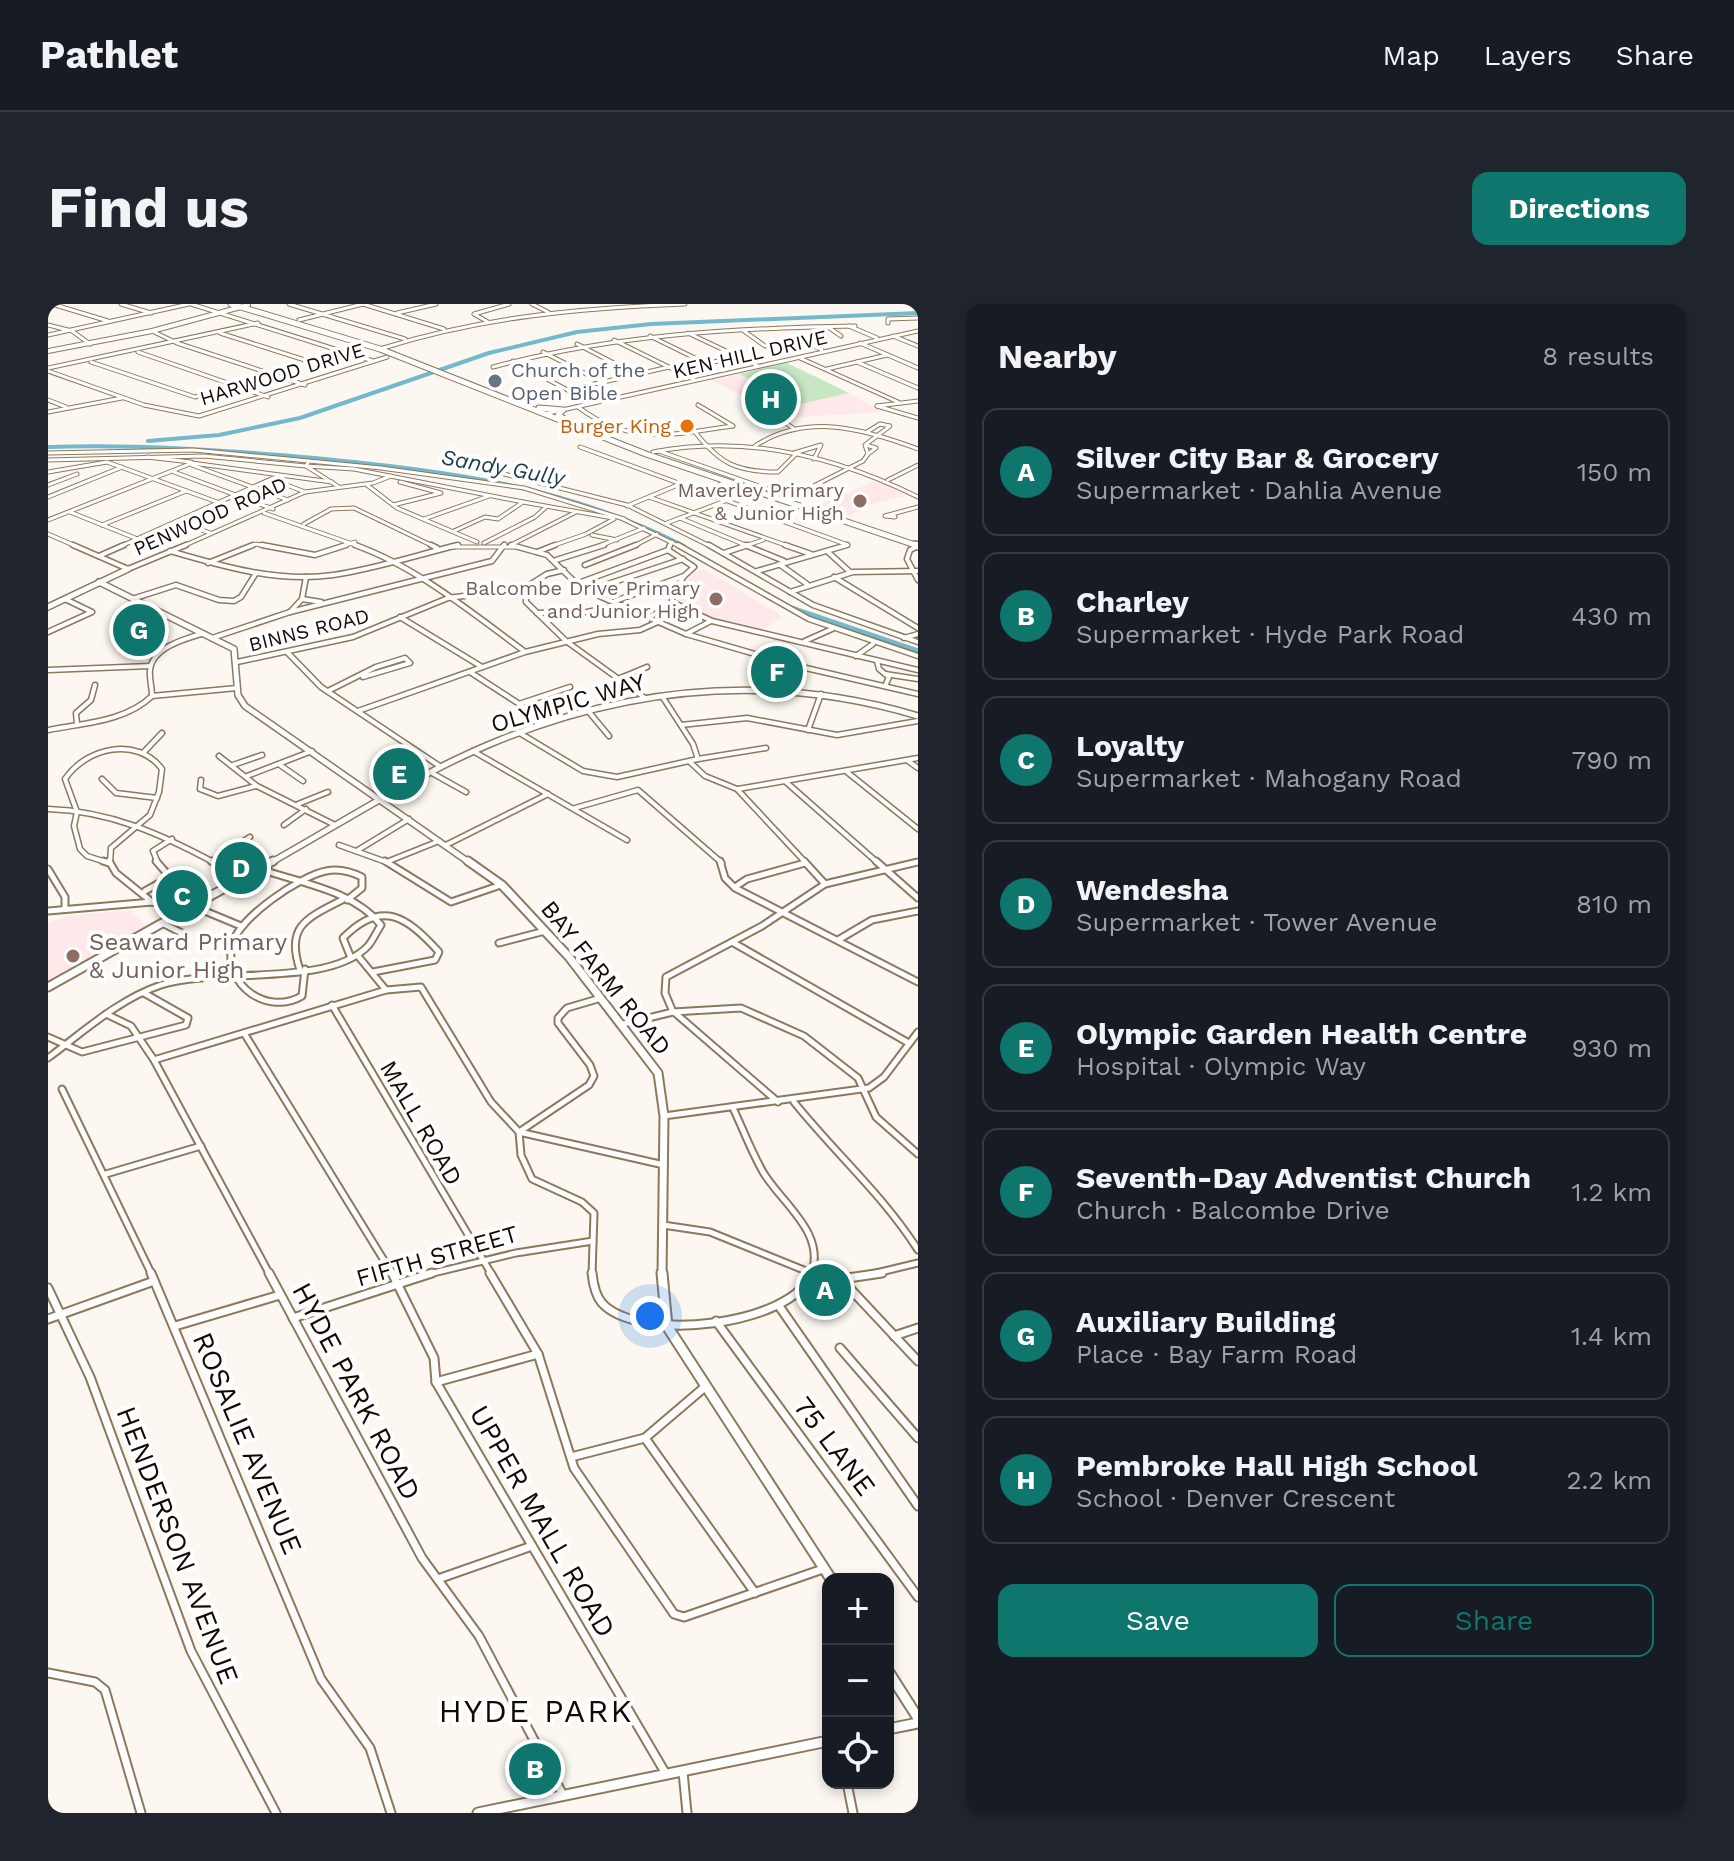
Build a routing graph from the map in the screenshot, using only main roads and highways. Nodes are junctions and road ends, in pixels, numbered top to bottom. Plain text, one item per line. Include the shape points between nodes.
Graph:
1 (231, 304) edge
2 (245, 306) edge
3 (382, 348) junction
4 (449, 375) junction
5 (534, 407) junction
6 (566, 420) junction
7 (918, 545) edge

1 - 2 highway
2 - 3 highway
2 - 3 highway
3 - 4 highway
4 - 5 highway
4 - 7 highway via 541,415
5 - 6 highway
5 - 6 highway via 563,410 558,415
6 - 7 highway

